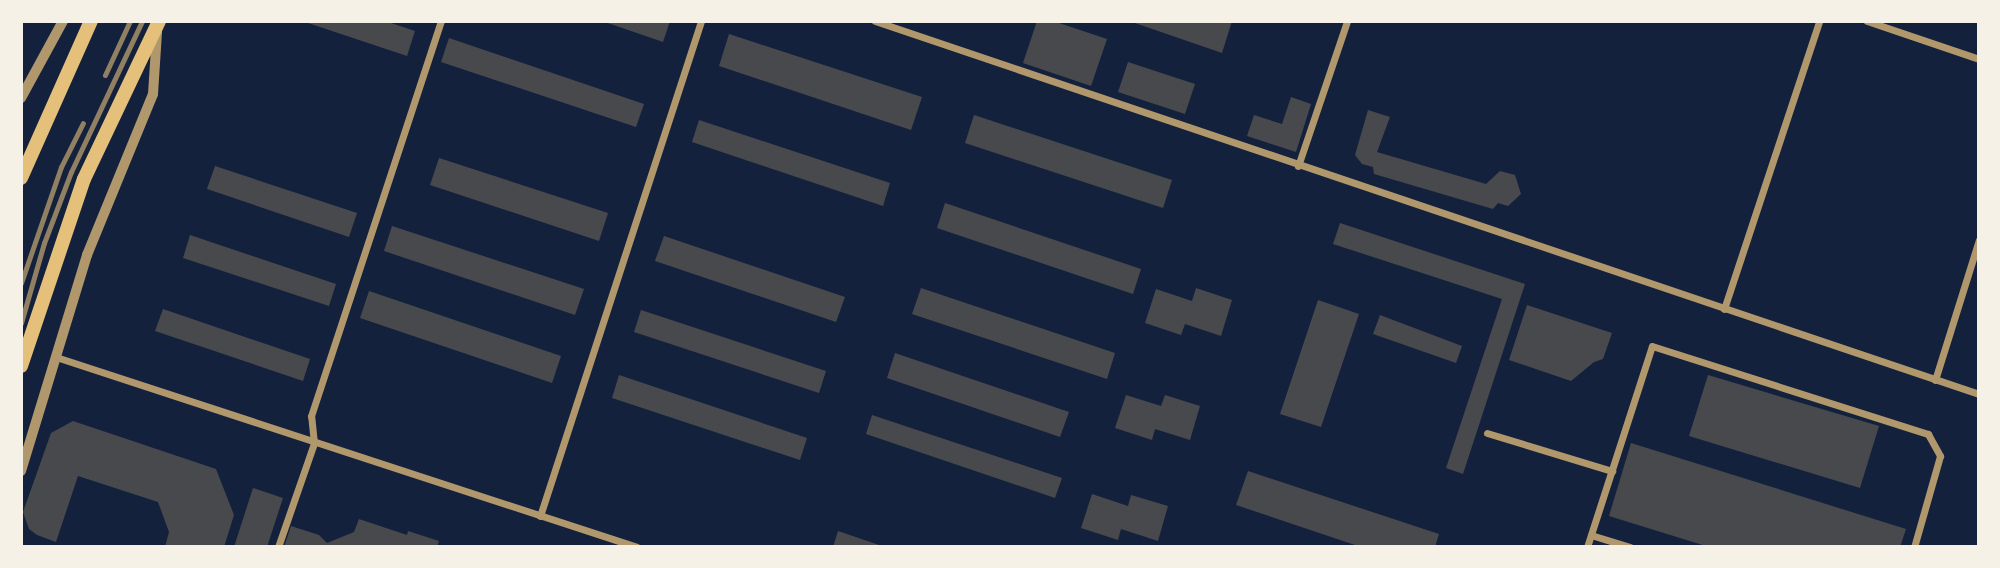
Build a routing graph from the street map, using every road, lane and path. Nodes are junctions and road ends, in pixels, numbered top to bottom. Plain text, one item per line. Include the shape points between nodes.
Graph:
1 (63, 21) edge
2 (90, 21) edge
3 (440, 21) edge
4 (701, 21) edge
5 (875, 21) edge
6 (1347, 21) edge
7 (1819, 21) edge
8 (1867, 21) edge
9 (158, 22) edge
10 (1979, 59) edge
11 (21, 98) edge
12 (1298, 166) junction
13 (21, 178) edge
14 (1979, 240) edge
15 (1724, 309) junction
16 (56, 356) junction
17 (21, 366) edge
18 (1935, 380) junction
19 (1979, 394) edge
20 (1487, 433) dead end
21 (314, 443) junction
22 (21, 471) edge
23 (1612, 471) junction
24 (540, 516) junction
25 (1591, 535) junction
26 (278, 547) edge
27 (637, 547) edge
28 (1587, 547) edge
29 (1630, 547) edge
30 (1914, 547) edge

1 - 11 street
2 - 13 main road
3 - 21 street via 311,416
4 - 24 street
5 - 12 street
6 - 12 street
7 - 15 street
8 - 10 street
9 - 16 street via 153,94 88,256
9 - 17 main road via 84,179
12 - 15 street
14 - 18 street
15 - 18 street
16 - 21 street
16 - 22 street
18 - 19 street
20 - 23 street
21 - 24 street
21 - 26 street
23 - 25 street
23 - 30 street via 1651,346 1928,434 1940,456
24 - 27 street
25 - 28 street
25 - 29 street

